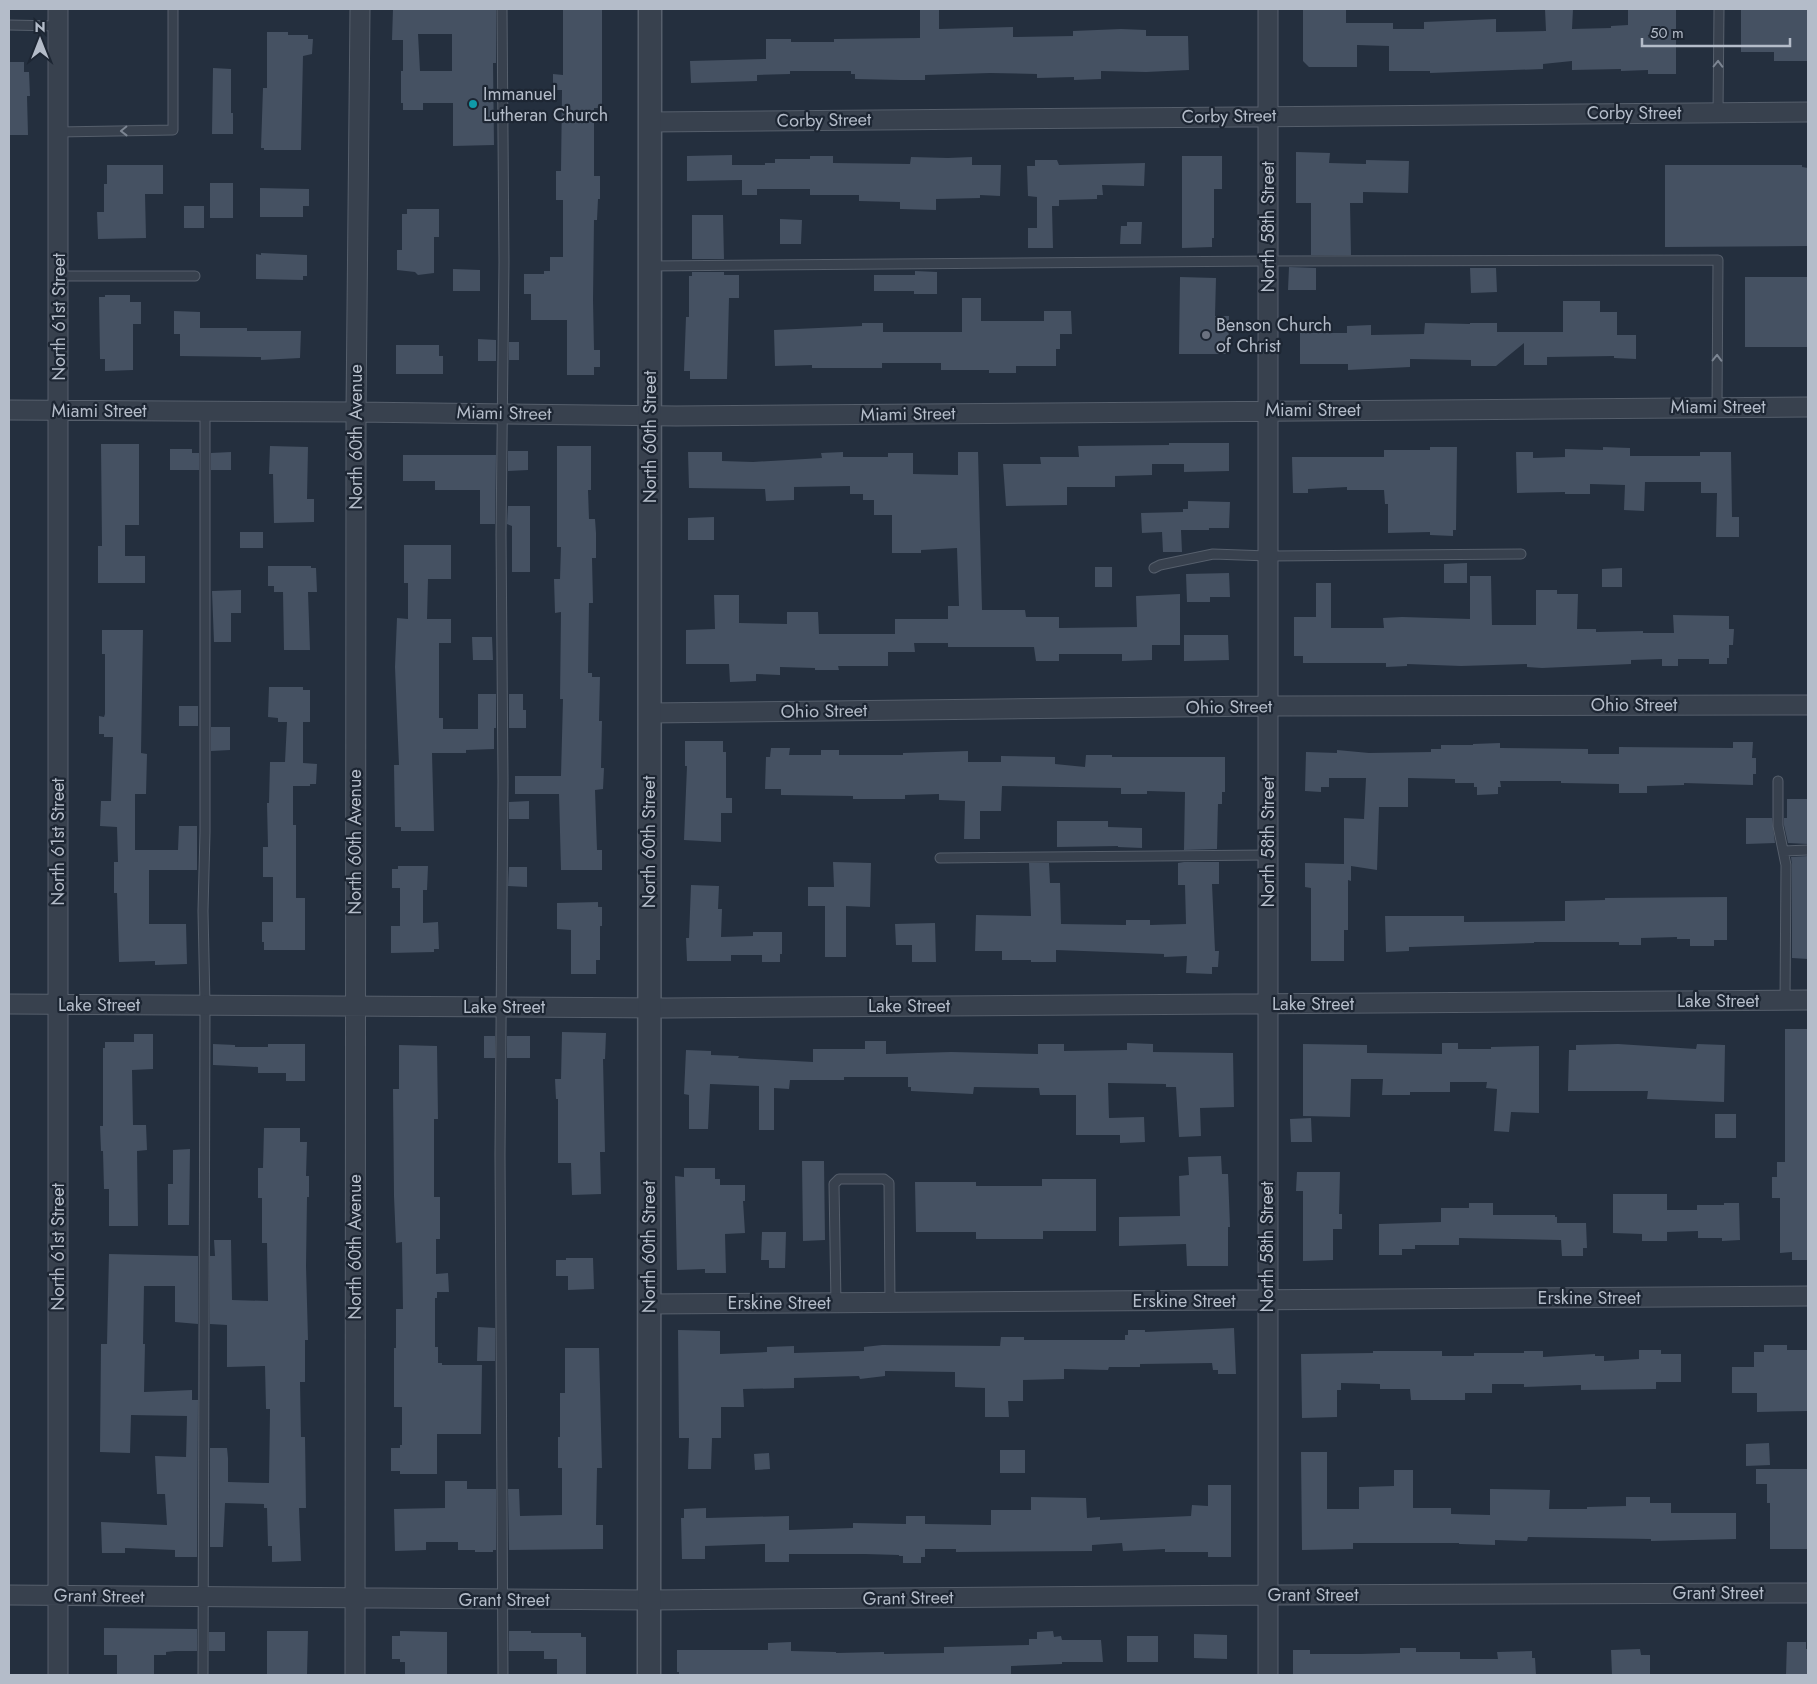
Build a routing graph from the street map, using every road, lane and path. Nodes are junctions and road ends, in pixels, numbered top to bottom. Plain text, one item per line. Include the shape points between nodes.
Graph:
1 (173, 9) edge
2 (360, 9) edge
3 (502, 9) edge
4 (650, 9) edge
5 (1268, 9) edge
6 (1719, 9) edge
7 (58, 18) edge
8 (9, 25) edge
9 (1808, 112) edge
10 (1718, 113) junction
11 (1268, 116) junction
12 (650, 122) junction
13 (58, 132) junction
14 (1268, 261) junction
15 (650, 266) junction
16 (58, 276) junction
17 (195, 276) dead end
18 (1717, 407) junction
19 (1808, 407) edge
20 (9, 410) edge
21 (59, 410) junction
22 (1268, 410) junction
23 (205, 411) junction
24 (356, 412) junction
25 (502, 414) junction
26 (650, 415) junction
27 (1521, 554) dead end
28 (1268, 556) junction
29 (1154, 568) dead end
30 (1808, 705) edge
31 (1268, 706) junction
32 (650, 713) junction
33 (1778, 782) dead end
34 (1808, 850) edge
35 (1784, 851) junction
36 (1268, 855) junction
37 (940, 858) dead end
38 (1785, 1000) junction
39 (1808, 1000) edge
40 (9, 1004) edge
41 (58, 1004) junction
42 (1268, 1004) junction
43 (205, 1005) junction
44 (355, 1006) junction
45 (502, 1007) junction
46 (649, 1008) junction
47 (1808, 1296) edge
48 (1267, 1300) junction
49 (836, 1303) junction
50 (890, 1303) junction
51 (649, 1304) junction
52 (1808, 1593) edge
53 (9, 1595) edge
54 (1268, 1595) junction
55 (58, 1596) junction
56 (203, 1597) junction
57 (355, 1599) junction
58 (501, 1600) junction
59 (649, 1600) junction
60 (58, 1675) edge
61 (203, 1675) edge
62 (355, 1675) edge
63 (502, 1675) edge
64 (649, 1675) edge
65 (1268, 1675) edge

1 -> 13 lane via 173,130
2 - 24 street, North 60th Avenue
3 - 25 lane
4 - 12 street, North 60th Street
5 - 11 street, North 58th Street
10 -> 6 lane
7 - 8 lane
7 - 13 street, North 61st Street
9 - 10 street, Corby Street
10 - 11 street, Corby Street
11 - 12 street, Corby Street
11 - 14 street, North 58th Street
12 - 15 street, North 60th Street
13 - 16 street, North 61st Street
14 - 15 lane
18 -> 14 lane via 1718,260
14 - 22 street, North 58th Street
15 - 26 street, North 60th Street
16 - 17 lane
16 - 21 street, North 61st Street
18 - 19 street, Miami Street
18 - 22 street, Miami Street
20 - 21 street, Miami Street
21 - 23 street, Miami Street
21 - 41 street, North 61st Street
22 - 26 street, Miami Street
22 - 28 street, North 58th Street
23 - 24 street, Miami Street
23 - 43 lane
24 - 25 street, Miami Street
24 - 44 street, North 60th Avenue
25 - 26 street, Miami Street
25 - 45 lane
26 - 32 street, North 60th Street
27 - 28 lane
28 - 29 lane via 1213,554
28 - 31 street, North 58th Street
30 - 31 street, Ohio Street
31 - 32 street, Ohio Street
31 - 36 street, North 58th Street
32 - 46 street, North 60th Street
33 - 35 lane via 1778,826
34 - 35 lane
35 - 38 lane via 1787,902
36 - 37 lane
36 - 42 street, North 58th Street
38 - 39 street, Lake Street
38 - 42 street, Lake Street
40 - 41 street, Lake Street
41 - 43 street, Lake Street
41 - 55 street, North 61st Street
42 - 46 street, Lake Street
42 - 48 street, North 58th Street
43 - 44 street, Lake Street
43 - 56 lane
44 - 45 street, Lake Street
44 - 57 street, North 60th Avenue
45 - 46 street, Lake Street
45 - 58 lane
46 - 51 street, North 60th Street
47 - 48 street, Erskine Street
48 - 50 street, Erskine Street
48 - 54 street, North 58th Street
49 - 50 street, Erskine Street
49 - 50 lane via 834,1184 839,1179 884,1179 889,1183
49 - 51 street, Erskine Street
51 - 59 street, North 60th Street
52 - 54 street, Grant Street
53 - 55 street, Grant Street
54 - 59 street, Grant Street
54 - 65 street, North 58th Street
55 - 56 street, Grant Street
55 - 60 street, North 61st Street
56 - 57 street, Grant Street
56 - 61 lane
57 - 58 street, Grant Street
57 - 62 street, North 60th Avenue
58 - 59 street, Grant Street
58 - 63 lane
59 - 64 street, North 60th Street

